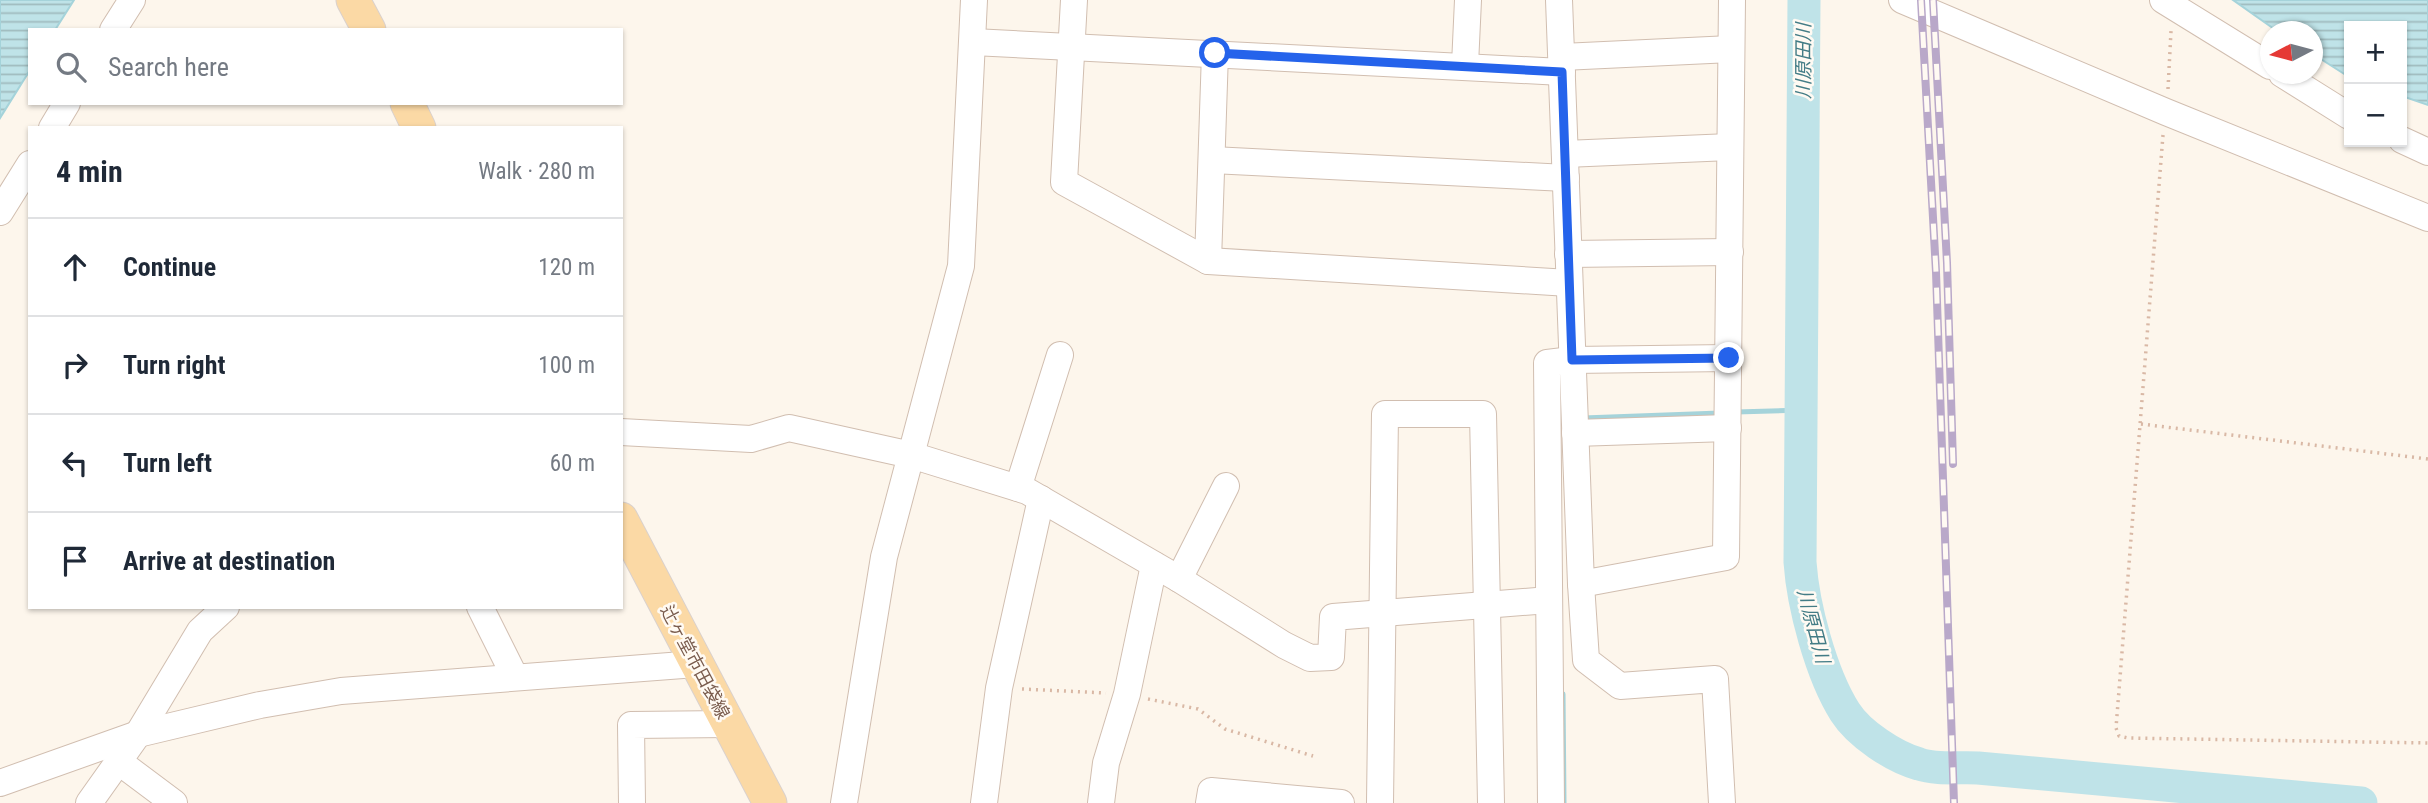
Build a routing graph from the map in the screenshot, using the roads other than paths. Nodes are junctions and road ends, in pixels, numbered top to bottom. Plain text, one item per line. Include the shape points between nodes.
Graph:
1 (132, 0) edge
2 (353, 0) edge
3 (974, 0) edge
4 (1074, 0) edge
5 (1468, 0) edge
6 (1559, 0) edge
7 (1732, 0) edge
8 (1902, 0) edge
9 (2168, 4) edge
10 (114, 28) edge
11 (368, 28) edge
12 (973, 42) junction
13 (1071, 47) junction
14 (1731, 49) junction
15 (1215, 53) junction
16 (2260, 60) edge
17 (1562, 64) junction
18 (1465, 65) junction
19 (2298, 84) edge
20 (67, 105) edge
21 (408, 105) edge
22 (2344, 113) edge
23 (53, 126) edge
24 (418, 126) edge
25 (2407, 142) edge
26 (1730, 147) junction
27 (2428, 152) edge
28 (1212, 160) junction
29 (1566, 166) junction
30 (28, 167) edge
31 (0, 212) edge
32 (2428, 218) edge
33 (1730, 252) junction
34 (1568, 254) junction
35 (1208, 261) junction
36 (1569, 283) junction
37 (1059, 355) dead end
38 (1729, 358) junction
39 (1572, 360) junction
40 (1728, 428) junction
41 (623, 432) edge
42 (1575, 433) junction
43 (911, 456) junction
44 (1226, 486) dead end
45 (1029, 494) junction
46 (623, 523) edge
47 (1154, 565) junction
48 (1180, 579) junction
49 (1581, 584) junction
50 (1549, 600) junction
51 (1486, 605) junction
52 (224, 609) edge
53 (481, 609) edge
54 (1382, 613) junction
55 (696, 664) junction
56 (515, 677) junction
57 (728, 724) junction
58 (138, 734) junction
59 (118, 761) junction
60 (0, 783) edge
61 (1301, 801) edge
62 (89, 803) edge
63 (174, 803) edge
64 (632, 803) edge
65 (770, 803) edge
66 (844, 803) edge
67 (984, 803) edge
68 (1101, 803) edge
69 (1209, 803) edge
70 (1341, 803) edge
71 (1380, 803) edge
72 (1491, 803) edge
73 (1551, 803) edge
74 (1722, 803) edge

1 - 10 street
2 - 11 main road
3 - 12 street
4 - 13 street
5 - 18 street
6 - 17 street
7 - 14 street
8 - 32 street
9 - 16 street
12 - 13 street
12 - 43 street via 961,266
13 - 15 street
13 - 35 street via 1064,182
14 - 17 street
14 - 26 street
15 - 18 street
15 - 28 street
17 - 18 street
17 - 29 street
19 - 22 street
20 - 23 street
21 - 24 main road
25 - 27 street
26 - 29 street
26 - 33 street
28 - 29 street
28 - 35 street
29 - 34 street
30 - 31 street
33 - 34 street
33 - 38 street
34 - 36 street
35 - 36 street
36 - 39 street
37 - 45 street
38 - 39 street
38 - 40 street
39 - 42 street
39 - 50 street via 1547,363
40 - 42 street
40 - 49 street via 1726,557
41 - 43 street via 751,439 789,428
42 - 49 street
43 - 45 street
43 - 66 street via 884,557
44 - 48 street
45 - 47 street
45 - 67 street
46 - 55 main road, 辻ヶ堂市田袋線
47 - 48 street
47 - 68 street
48 - 54 street via 1310,658 1331,657 1333,617
49 - 74 street via 1586,660 1620,686 1715,679
50 - 51 street
50 - 73 street
51 - 54 street
51 - 54 street via 1483,414 1385,414
51 - 72 street
52 - 58 street via 200,631
53 - 56 street
54 - 71 street
55 - 56 street
55 - 57 main road, 辻ヶ堂市田袋線
56 - 58 street via 341,691
57 - 64 street via 631,725
57 - 65 main road, 辻ヶ堂市田袋線
58 - 59 street
58 - 60 street
59 - 62 street
59 - 63 street
61 - 69 street via 1211,791
61 - 70 street

